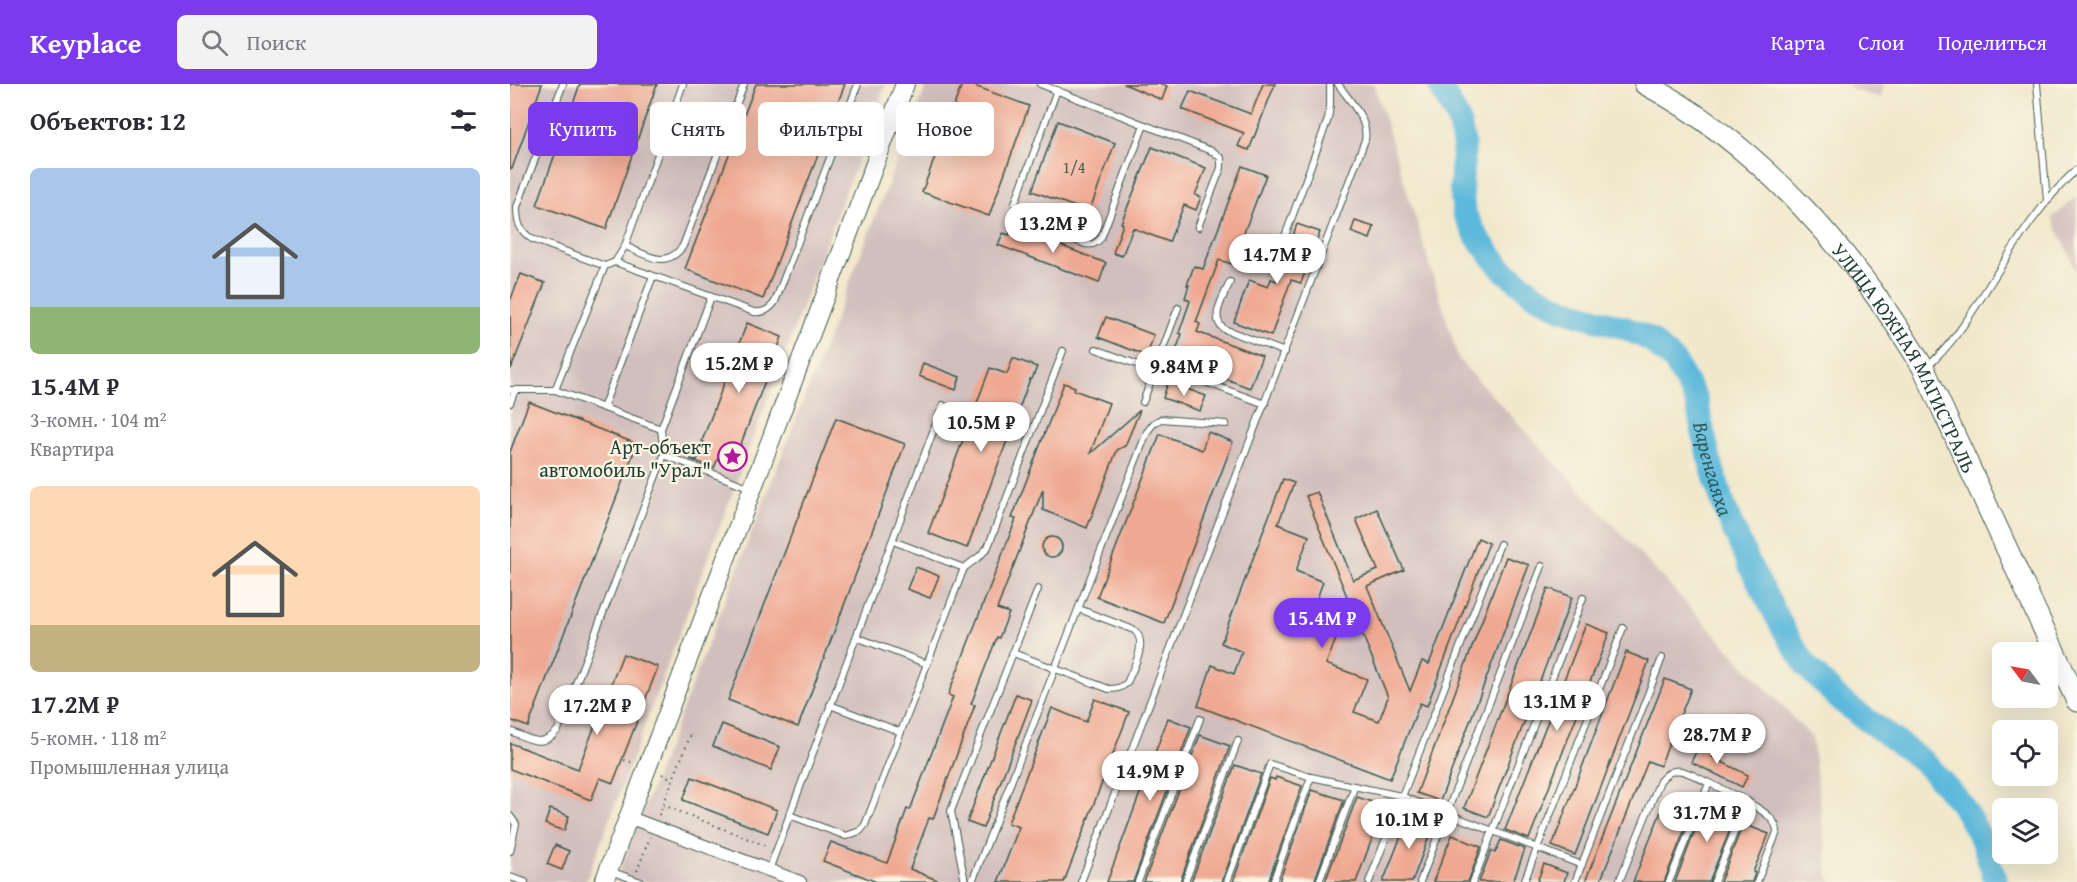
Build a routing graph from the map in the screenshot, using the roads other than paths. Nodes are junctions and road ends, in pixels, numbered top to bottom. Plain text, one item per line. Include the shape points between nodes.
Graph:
1 (563, 84) edge
2 (683, 84) edge
3 (744, 84) edge
4 (858, 84) edge
5 (905, 84) edge
6 (1040, 84) edge
7 (1330, 84) edge
8 (1338, 84) edge
9 (1645, 84) edge
10 (2037, 84) edge
11 (1057, 90) junction
12 (1144, 125) junction
13 (2077, 169) edge
14 (2047, 202) junction
15 (1198, 228) dead end
16 (625, 246) junction
17 (615, 262) junction
18 (604, 266) junction
19 (1274, 266) dead end
20 (653, 276) junction
21 (1230, 282) dead end
22 (711, 297) junction
23 (1178, 308) dead end
24 (1096, 349) dead end
25 (1063, 351) dead end
26 (1285, 352) junction
27 (1156, 368) junction
28 (1924, 369) junction
29 (513, 390) edge
30 (555, 390) junction
31 (1143, 402) dead end
32 (510, 403) edge
33 (1265, 404) junction
34 (943, 405) dead end
35 (603, 408) junction
36 (1226, 424) dead end
37 (662, 429) junction
38 (664, 454) junction
39 (752, 488) junction
40 (893, 541) junction
41 (1500, 544) dead end
42 (1542, 566) dead end
43 (964, 568) junction
44 (1038, 589) dead end
45 (1582, 598) dead end
46 (1079, 609) junction
47 (1623, 628) dead end
48 (856, 637) junction
49 (1013, 653) junction
50 (1662, 658) dead end
51 (927, 664) junction
52 (1056, 669) junction
53 (2077, 701) edge
54 (830, 705) junction
55 (1200, 719) dead end
56 (510, 731) edge
57 (901, 732) junction
58 (1238, 741) dead end
59 (1311, 777) junction
60 (1709, 783) junction
61 (1353, 788) junction
62 (1401, 796) junction
63 (1747, 801) junction
64 (1447, 813) junction
65 (789, 815) junction
66 (510, 816) edge
67 (628, 817) junction
68 (1493, 830) junction
69 (1537, 848) junction
70 (510, 851) edge
71 (1582, 864) junction
72 (768, 870) junction
73 (606, 876) edge
74 (510, 878) edge
75 (637, 881) edge
76 (525, 882) edge
77 (800, 882) edge
78 (965, 882) edge
79 (972, 882) edge
80 (1082, 882) edge
81 (1138, 882) edge
82 (1185, 882) edge
83 (1227, 882) edge
84 (1273, 882) edge
85 (1318, 882) edge
86 (1369, 882) edge
87 (1420, 882) edge
88 (1473, 882) edge
89 (1524, 882) edge
90 (1575, 882) edge
91 (1619, 882) edge
92 (1669, 882) edge
93 (1714, 882) edge
94 (1757, 882) edge

1 - 18 lane via 518,207 517,221 522,232 532,239
2 - 16 lane
3 - 16 lane via 683,246 670,259 661,260
4 - 22 lane via 771,308 754,312
5 - 39 main road
6 - 11 lane
7 - 19 lane via 1328,119
8 - 26 lane via 1364,122 1366,133
9 - 28 highway, УЛИЦА ЮЖНАЯ МАГИСТРАЛЬ via 1736,145 1791,196 1869,284
10 - 14 lane
11 - 12 lane
11 - 12 lane via 1015,203 1017,216 1022,220 1085,244 1097,243
12 - 15 lane via 1221,158 1221,168
13 - 14 lane
14 - 28 lane via 1952,342
16 - 17 lane
17 - 18 lane
17 - 20 lane
18 - 30 lane
20 - 22 lane
20 - 35 lane
21 - 26 lane via 1216,316 1219,326
22 - 37 lane
23 - 27 lane
24 - 27 lane
25 - 43 lane via 988,547
26 - 33 lane
27 - 31 lane
27 - 33 lane via 1178,372
28 - 53 highway, УЛИЦА ЮЖНАЯ МАГИСТРАЛЬ
29 - 30 lane
29 - 32 lane
30 - 35 lane
33 - 80 lane
34 - 40 lane
35 - 37 lane
36 - 46 lane via 1171,419 1154,423 1147,432
37 - 38 lane
38 - 39 lane
38 - 56 lane via 558,730 543,742
39 - 67 main road
40 - 43 lane
40 - 48 lane
41 - 62 lane
42 - 64 lane
43 - 51 lane
44 - 49 lane
45 - 68 lane
46 - 52 lane
46 - 52 lane via 1139,634 1140,649 1127,683 1109,689
47 - 69 lane
48 - 51 lane
48 - 54 lane
49 - 52 lane
49 - 78 lane via 951,811
50 - 71 lane
51 - 57 lane
52 - 79 lane
54 - 57 lane
54 - 65 lane
55 - 81 lane
57 - 65 lane via 866,825 860,831 846,836
58 - 82 lane
59 - 61 lane
59 - 83 lane via 1270,764
59 - 84 lane
60 - 63 lane
60 - 91 lane via 1679,770 1665,774
60 - 92 lane
61 - 62 lane
61 - 85 lane
62 - 64 lane
62 - 86 lane
63 - 93 lane
63 - 94 lane via 1773,819 1777,832
64 - 68 lane
64 - 87 lane
65 - 72 lane
66 - 70 lane via 516,824
67 - 72 street
67 - 73 main road
68 - 69 lane
68 - 88 lane
69 - 71 lane
69 - 89 lane
71 - 90 lane
72 - 77 street
73 - 75 lane
74 - 76 lane

